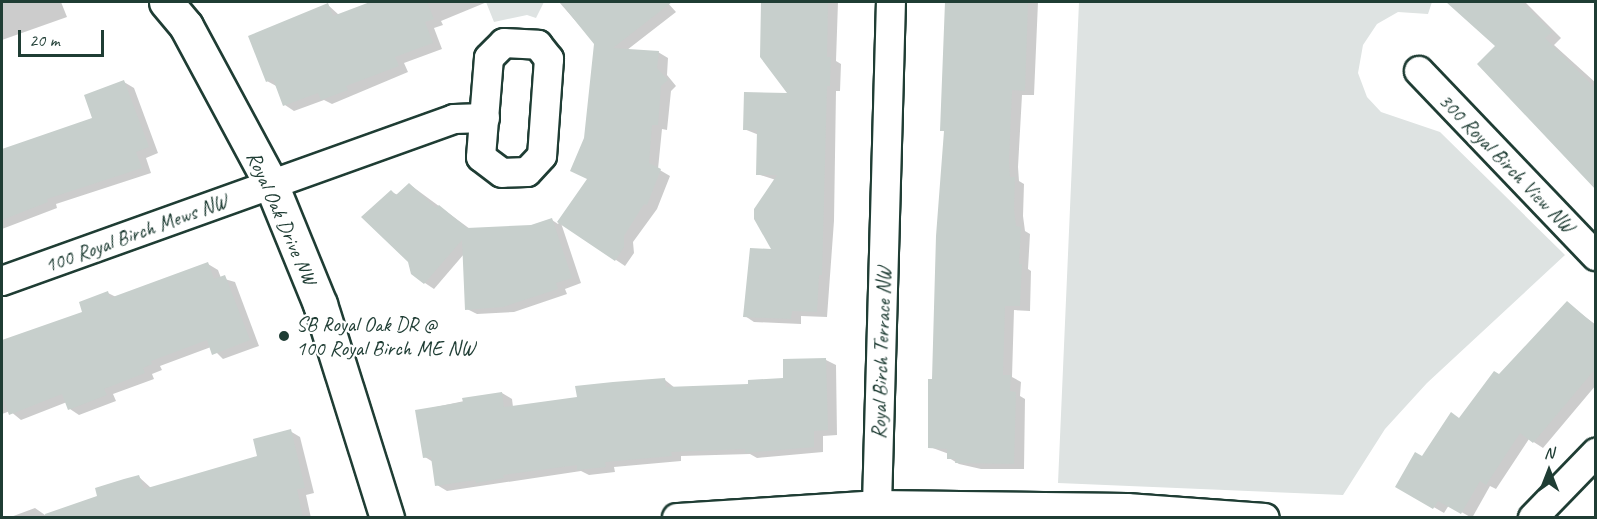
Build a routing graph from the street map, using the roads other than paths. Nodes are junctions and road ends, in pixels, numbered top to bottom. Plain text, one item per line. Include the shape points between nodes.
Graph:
1 (166, 2) edge
2 (891, 2) edge
3 (1419, 71) dead end
4 (485, 118) dead end
5 (271, 184) junction
6 (1596, 255) edge
7 (2, 282) edge
8 (1596, 453) edge
9 (876, 511) edge
10 (387, 518) edge
11 (677, 518) edge
12 (1265, 518) edge
13 (1533, 518) edge

1 - 5 street, Royal Oak Drive NW via 186,26
2 - 9 street, Royal Birch Terrace NW
3 - 6 street, 300 Royal Birch View NW
4 - 5 street, 100 Royal Birch Mews NW via 454,119
5 - 7 street, 100 Royal Birch Mews NW
5 - 10 street, Royal Oak Drive NW via 320,304
8 - 13 street
9 - 11 street
9 - 12 street via 1127,508

